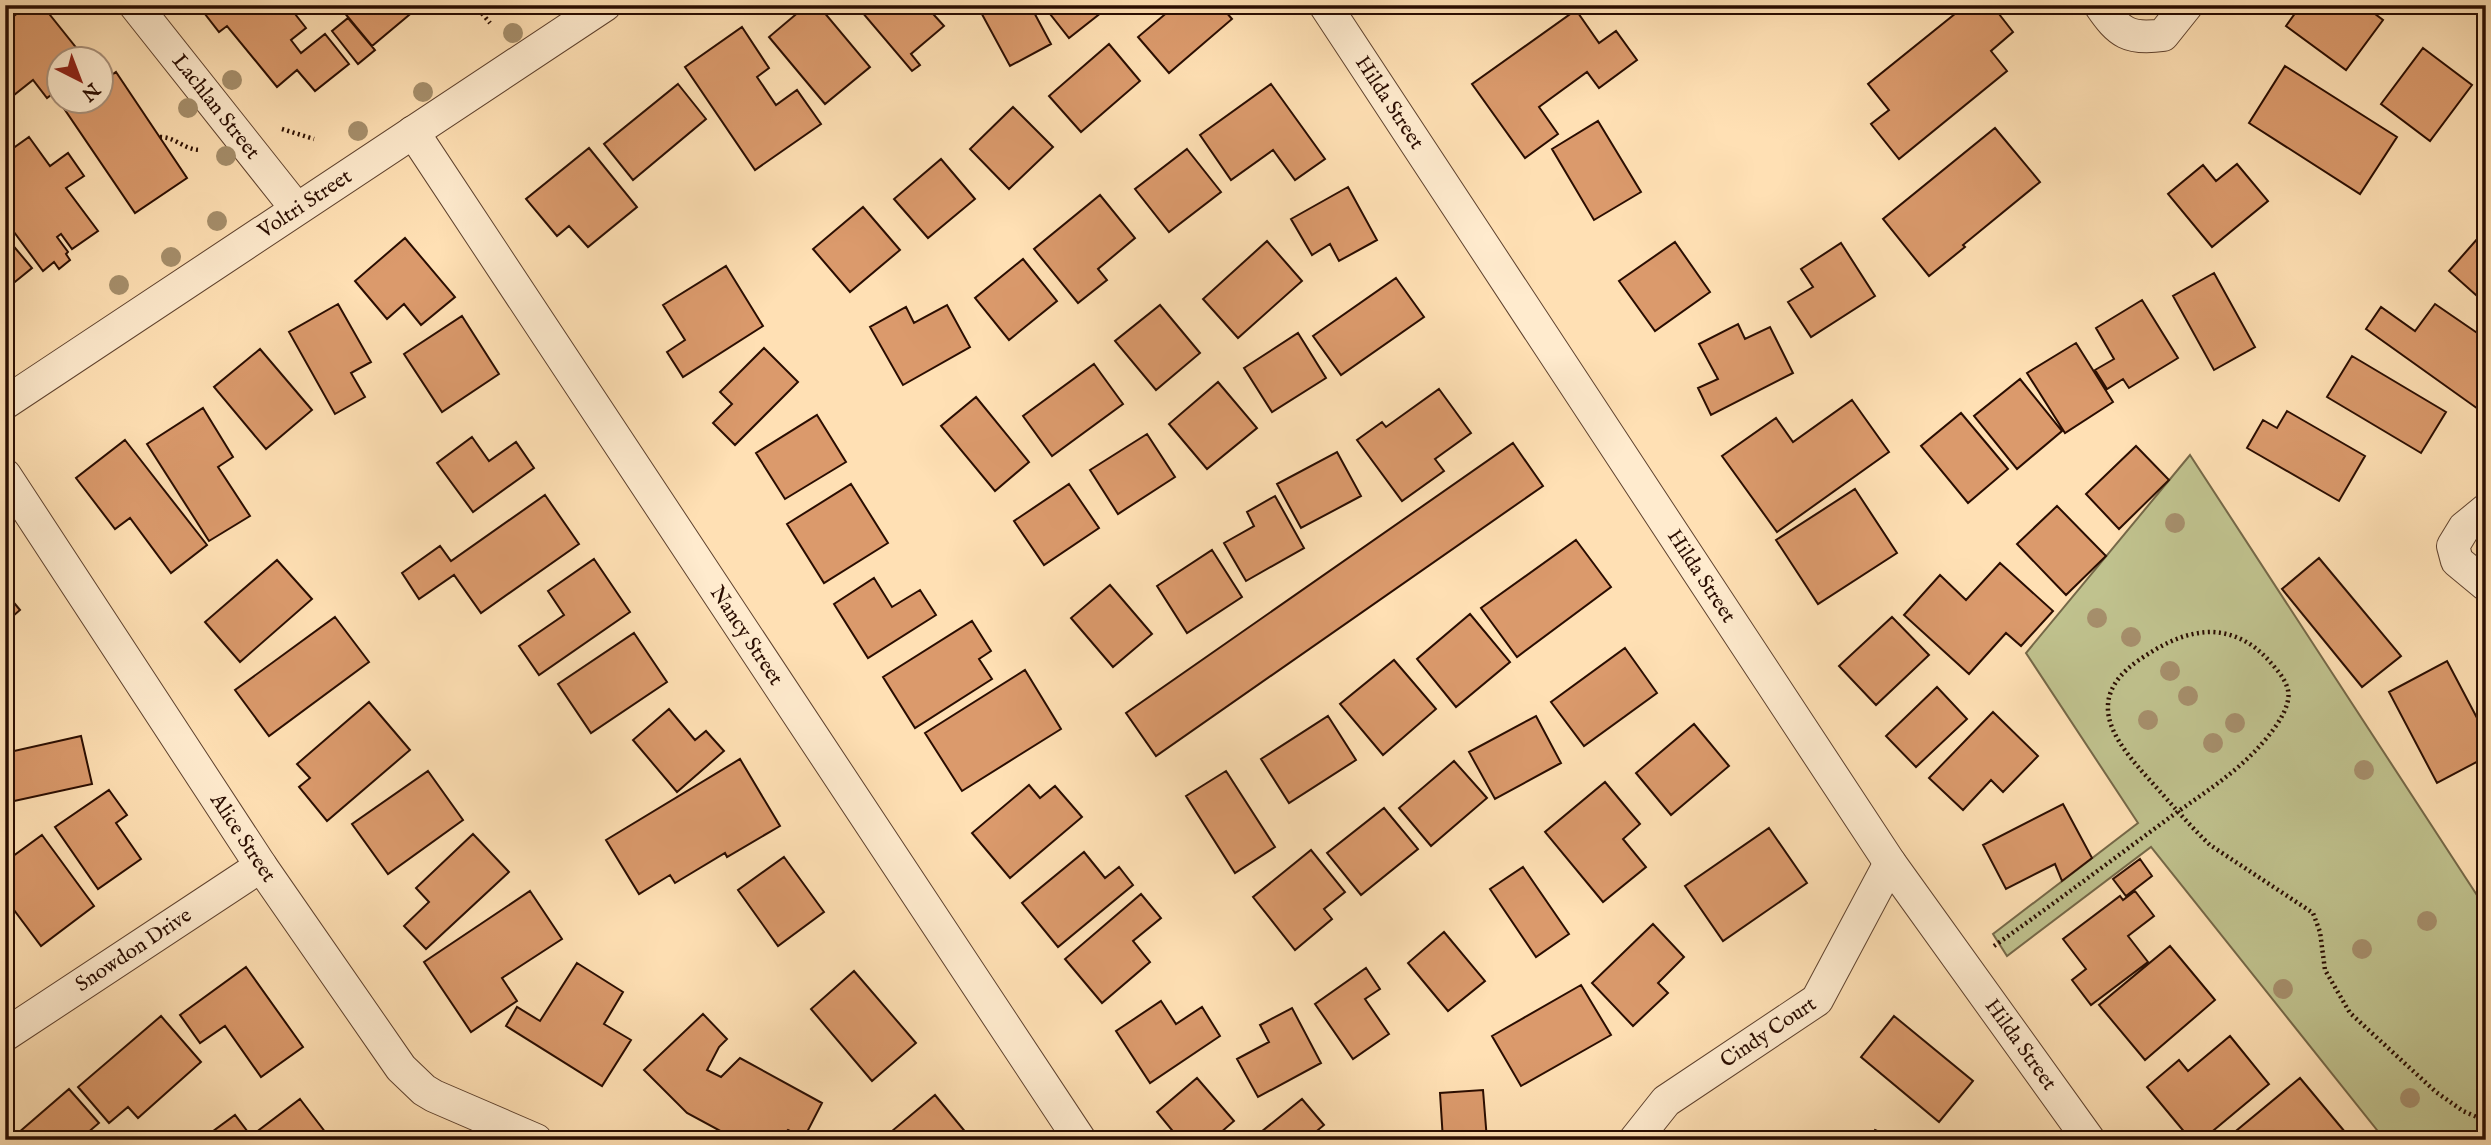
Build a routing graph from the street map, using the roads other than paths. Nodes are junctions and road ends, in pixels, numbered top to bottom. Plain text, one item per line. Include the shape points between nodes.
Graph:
1 (135, 5) edge
2 (605, 5) edge
3 (1325, 5) edge
4 (2100, 5) edge
5 (2188, 5) edge
6 (413, 132) junction
7 (296, 208) junction
8 (5, 403) edge
9 (5, 475) edge
10 (2486, 510) edge
11 (2486, 585) edge
12 (1890, 863) junction
13 (261, 866) junction
14 (5, 1035) edge
15 (2076, 1133) edge
16 (536, 1140) edge
17 (1080, 1140) edge
18 (1635, 1140) edge

1 - 7 street, Lachlan Street
2 - 6 street, Voltri Street
3 - 12 street, Hilda Street
4 - 5 street via 2114,26 2144,38 2163,35
6 - 7 street, Voltri Street
6 - 17 street, Nancy Street
7 - 8 street, Voltri Street
9 - 13 street, Alice Street
10 - 11 street via 2459,535 2454,553 2457,561
12 - 15 street, Hilda Street
12 - 18 street, Cindy Court via 1817,1000 1667,1101
13 - 14 street, Snowdon Drive
13 - 16 street, Alice Street via 408,1076 434,1096

